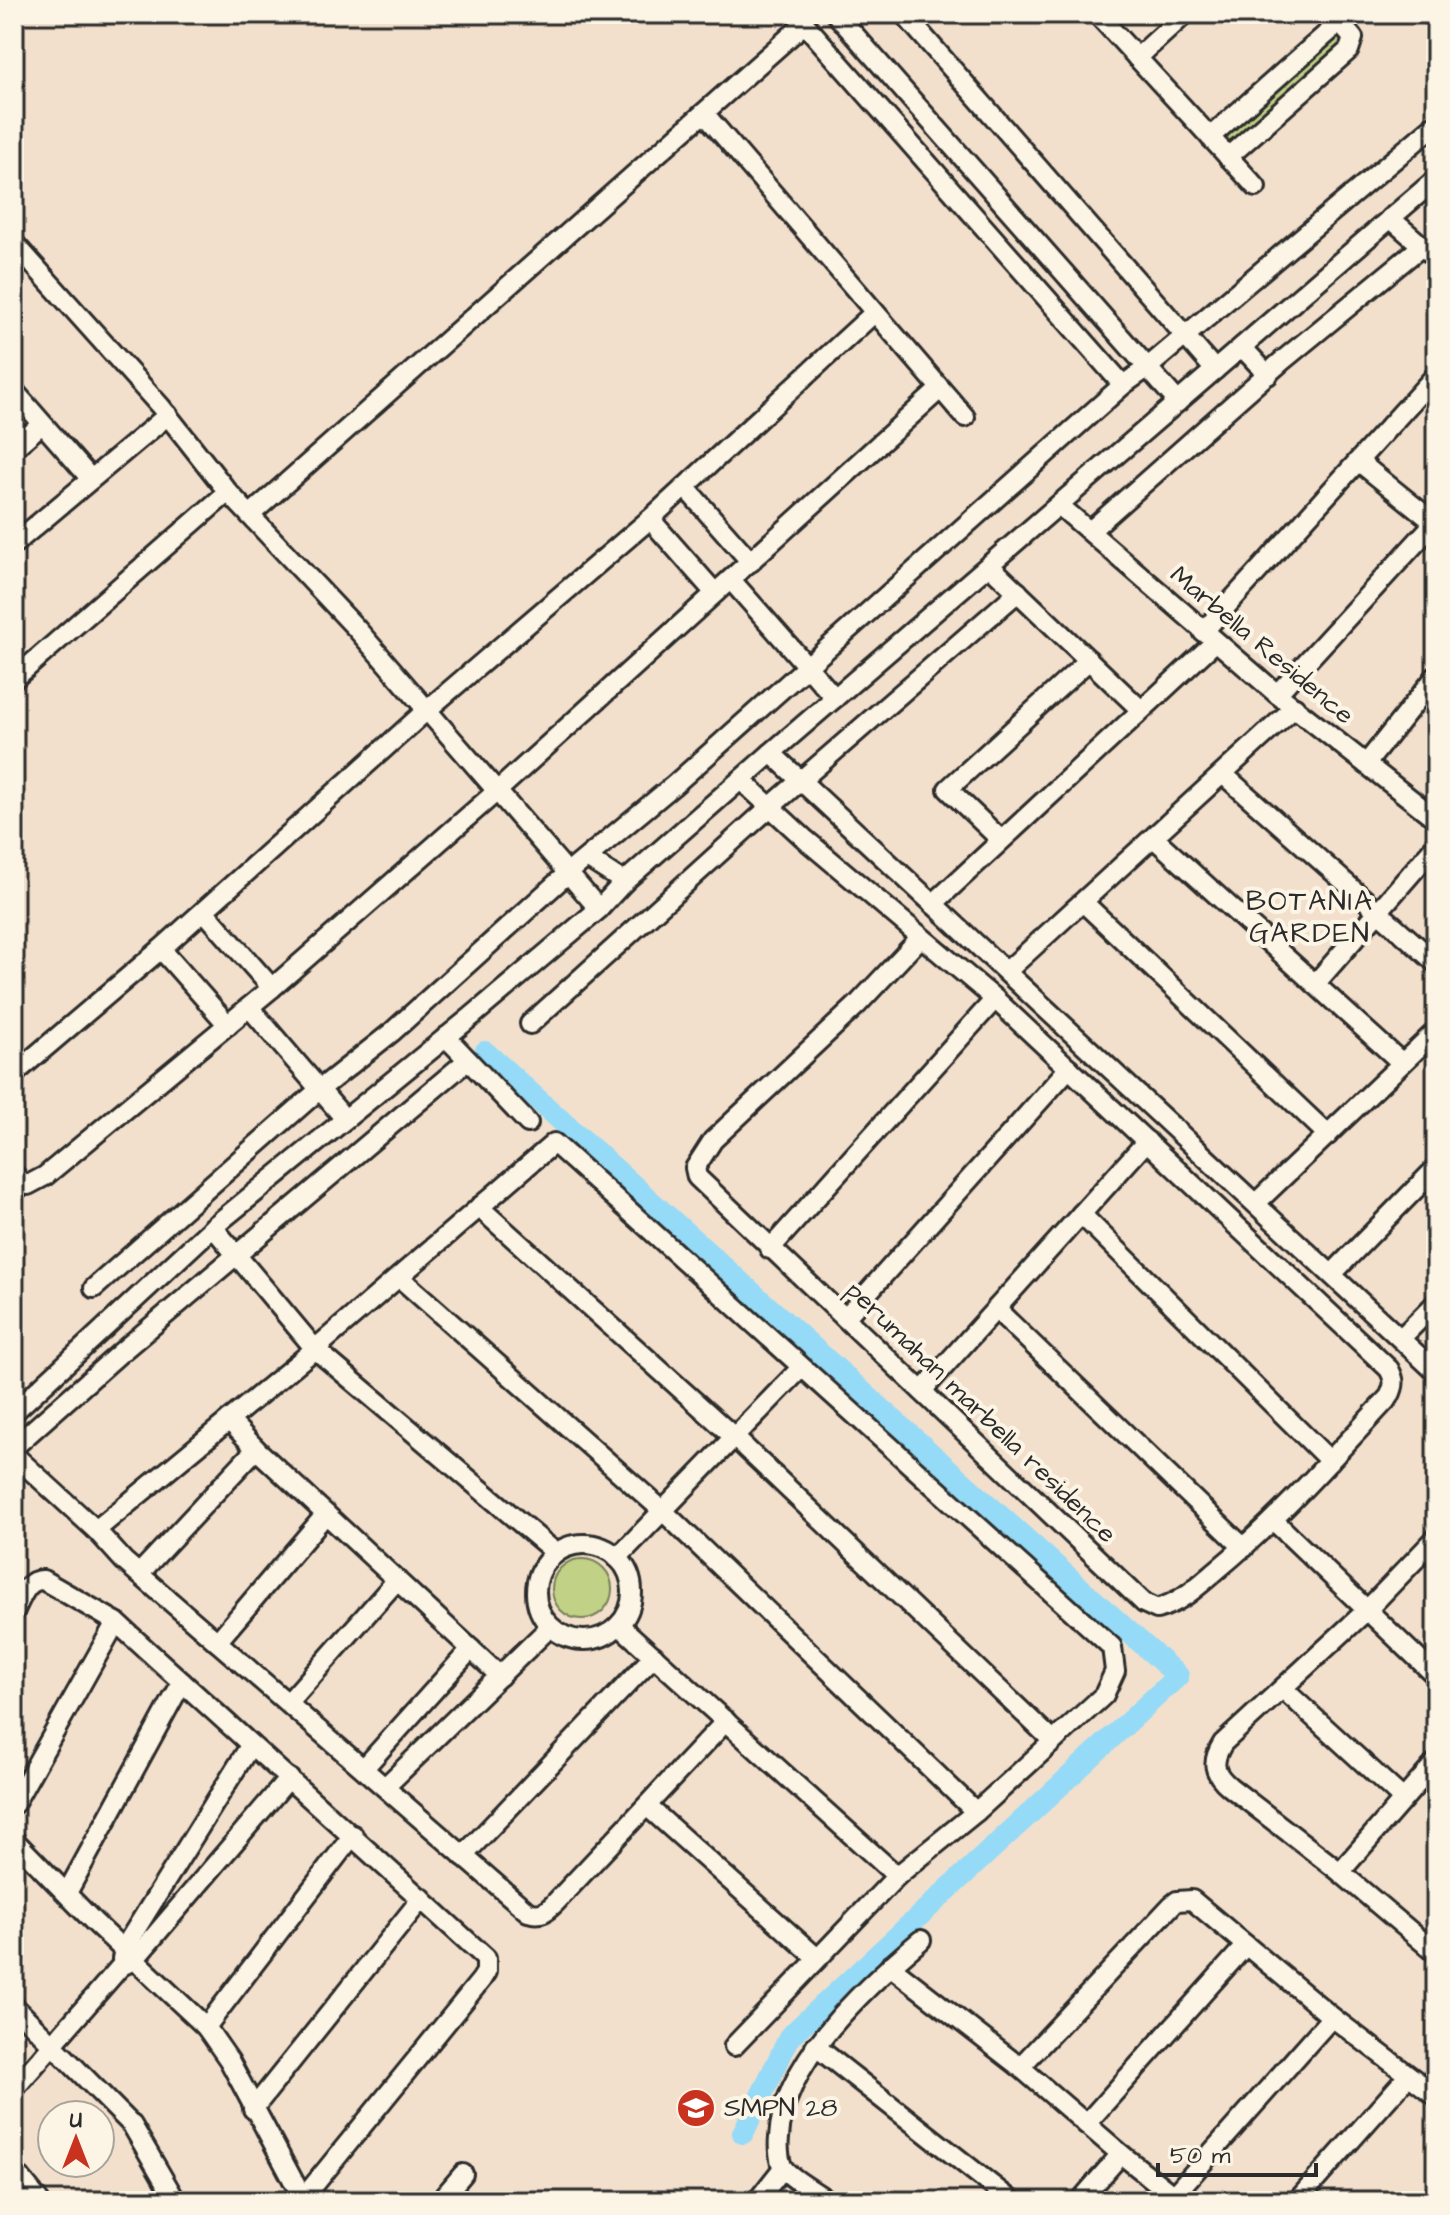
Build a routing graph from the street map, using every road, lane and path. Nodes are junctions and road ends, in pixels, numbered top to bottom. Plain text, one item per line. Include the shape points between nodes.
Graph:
1 (836, 14) edge
2 (904, 14) edge
3 (1097, 14) edge
4 (1185, 14) edge
5 (1336, 18) edge
6 (800, 19) edge
7 (1137, 58) junction
8 (704, 113) junction
9 (1436, 124) edge
10 (1210, 137) junction
11 (1228, 157) junction
12 (1436, 179) edge
13 (1256, 187) dead end
14 (1390, 218) junction
15 (1429, 252) edge
16 (18, 254) edge
17 (874, 313) junction
18 (1187, 335) junction
19 (1242, 347) junction
20 (1147, 368) junction
21 (1215, 370) junction
22 (1268, 375) junction
23 (1436, 375) edge
24 (1123, 385) junction
25 (940, 389) junction
26 (14, 391) edge
27 (1178, 402) junction
28 (168, 415) junction
29 (965, 417) dead end
30 (42, 424) junction
31 (14, 448) edge
32 (1358, 461) junction
33 (91, 479) junction
34 (685, 487) junction
35 (228, 492) junction
36 (1059, 505) junction
37 (250, 515) junction
38 (650, 519) junction
39 (1436, 522) edge
40 (1090, 531) junction
41 (14, 544) edge
42 (751, 562) junction
43 (989, 565) junction
44 (731, 580) junction
45 (1018, 592) junction
46 (715, 593) junction
47 (1209, 637) junction
48 (1089, 660) junction
49 (807, 667) junction
50 (1436, 676) edge
51 (14, 679) edge
52 (1277, 694) junction
53 (835, 698) junction
54 (1295, 707) junction
55 (427, 710) junction
56 (1141, 710) junction
57 (771, 753) junction
58 (1366, 764) junction
59 (1224, 775) junction
60 (741, 780) junction
61 (801, 780) junction
62 (496, 792) junction
63 (769, 808) junction
64 (1436, 819) edge
65 (1154, 838) junction
66 (1000, 839) junction
67 (1436, 845) edge
68 (587, 858) junction
69 (568, 873) junction
70 (624, 882) junction
71 (1083, 902) junction
72 (933, 904) junction
73 (599, 909) junction
74 (204, 911) junction
75 (1376, 913) junction
76 (920, 938) junction
77 (161, 949) junction
78 (1436, 963) edge
79 (1007, 971) junction
80 (1315, 984) junction
81 (272, 988) junction
82 (995, 999) junction
83 (249, 1007) junction
84 (530, 1024) dead end
85 (228, 1025) junction
86 (1436, 1031) edge
87 (446, 1037) junction
88 (468, 1060) junction
89 (1402, 1063) junction
90 (1069, 1068) junction
91 (14, 1074) edge
92 (320, 1089) junction
93 (345, 1119) junction
94 (528, 1123) dead end
95 (1328, 1135) junction
96 (1147, 1141) junction
97 (1436, 1168) edge
98 (14, 1174) edge
99 (1256, 1203) junction
100 (479, 1207) junction
101 (1081, 1214) junction
102 (170, 1221) junction
103 (213, 1227) junction
104 (195, 1243) junction
105 (770, 1249) junction
106 (236, 1256) junction
107 (1332, 1274) junction
108 (399, 1277) junction
109 (94, 1288) dead end
110 (1436, 1303) edge
111 (996, 1309) junction
112 (845, 1318) junction
113 (1401, 1338) junction
114 (315, 1349) junction
115 (801, 1368) junction
116 (1436, 1372) edge
117 (922, 1391) junction
118 (14, 1412) edge
119 (229, 1420) junction
120 (734, 1437) junction
121 (14, 1447) edge
122 (256, 1449) junction
123 (14, 1455) edge
124 (1330, 1461) junction
125 (663, 1511) junction
126 (326, 1514) junction
127 (1273, 1520) junction
128 (96, 1530) junction
129 (1436, 1538) edge
130 (1244, 1548) junction
131 (556, 1553) junction
132 (617, 1558) junction
133 (139, 1574) junction
134 (397, 1580) junction
135 (1366, 1611) junction
136 (14, 1612) edge
137 (116, 1622) junction
138 (619, 1625) junction
139 (550, 1627) junction
140 (217, 1642) junction
141 (471, 1649) junction
142 (654, 1656) junction
143 (500, 1676) junction
144 (1436, 1676) edge
145 (182, 1682) junction
146 (1283, 1689) junction
147 (288, 1703) junction
148 (726, 1721) junction
149 (1053, 1741) junction
150 (250, 1746) junction
151 (1436, 1762) edge
152 (364, 1768) junction
153 (289, 1778) junction
154 (385, 1787) junction
155 (1403, 1799) junction
156 (14, 1804) edge
157 (648, 1807) junction
158 (976, 1812) junction
159 (353, 1835) junction
160 (14, 1840) edge
161 (463, 1856) junction
162 (1340, 1872) junction
163 (897, 1876) junction
164 (67, 1893) junction
165 (422, 1898) junction
166 (921, 1940) dead end
167 (1246, 1945) junction
168 (1433, 1945) edge
169 (126, 1958) junction
170 (817, 1958) junction
171 (890, 1966) junction
172 (14, 2006) edge
173 (1332, 2017) junction
174 (206, 2027) junction
175 (52, 2044) junction
176 (734, 2046) dead end
177 (815, 2046) junction
178 (1020, 2067) junction
179 (1408, 2076) junction
180 (14, 2089) edge
181 (1436, 2096) edge
182 (253, 2109) junction
183 (1086, 2124) junction
184 (1121, 2154) junction
185 (783, 2168) junction
186 (14, 2170) edge
187 (463, 2174) dead end
188 (1436, 2193) edge
189 (1177, 2198) edge
190 (303, 2200) edge
191 (39, 2201) edge
192 (176, 2201) edge
193 (440, 2201) edge
194 (757, 2201) edge
195 (828, 2201) edge
196 (1012, 2201) edge
197 (1080, 2201) edge
198 (1297, 2201) edge
199 (1428, 2201) edge

1 - 20 street
2 - 18 street
3 - 7 street
4 - 7 street
5 - 10 street
5 - 11 street via 1353,38 1349,50
6 - 8 street
6 - 24 street
7 - 10 street
8 - 17 street
8 - 37 street
9 - 18 street
10 - 11 street
11 - 13 street
12 - 14 street
14 - 15 street
14 - 19 street
15 - 22 street
16 - 28 street
17 - 25 street
17 - 34 street
18 - 20 street
18 - 21 street
19 - 21 street
19 - 22 street
20 - 24 street
20 - 27 street
21 - 27 street
22 - 40 street
23 - 32 street
24 - 49 street
25 - 29 street
25 - 42 street
26 - 30 street
27 - 36 street
28 - 33 street
28 - 35 street
30 - 31 street
30 - 33 street
32 - 39 street
32 - 47 street
33 - 41 street
34 - 38 street
34 - 42 street
35 - 37 street
35 - 51 street
36 - 40 street, Marbella Residence
36 - 43 street
37 - 55 street
38 - 46 street
38 - 55 street
39 - 52 street
40 - 47 street, Marbella Residence
42 - 44 street
43 - 45 street
43 - 53 street
44 - 46 street
44 - 49 street
45 - 48 street
45 - 61 street
46 - 62 street
47 - 52 street, Marbella Residence
47 - 56 street
48 - 56 street
48 - 66 street via 948,789
49 - 53 street
49 - 68 street
50 - 58 street
52 - 54 street, Marbella Residence
53 - 57 street
54 - 58 street, Marbella Residence
54 - 59 street
55 - 62 street
55 - 74 street
56 - 66 street
57 - 60 street
57 - 61 street
58 - 64 street, Marbella Residence
59 - 65 street
59 - 75 street
60 - 63 street
60 - 70 street
61 - 63 street
61 - 72 street
62 - 69 street
62 - 81 street
63 - 76 street
63 - 84 street
65 - 71 street
65 - 80 street
66 - 72 street
67 - 75 street
68 - 69 street
68 - 70 street
69 - 73 street
69 - 92 street via 392,1032
70 - 73 street
71 - 79 street
71 - 95 street
72 - 79 street
73 - 87 street
74 - 77 street
74 - 81 street
75 - 78 street
75 - 80 street
76 - 82 street
76 - 105 street, perumahan marbella residence via 713,1140 695,1168 697,1177
77 - 85 street
77 - 91 street
79 - 99 street
80 - 89 street
81 - 83 street
82 - 90 street
82 - 105 street
83 - 85 street
83 - 92 street
85 - 98 street via 45,1176 28,1185
86 - 89 street
87 - 88 street
87 - 93 street
88 - 94 street
88 - 106 street
89 - 95 street
90 - 96 street
90 - 112 street
92 - 93 street
92 - 102 street
93 - 103 street
95 - 99 street
96 - 101 street
96 - 124 street, perumahan marbella residence via 1395,1379 1389,1397
97 - 107 street
99 - 107 street
100 - 108 street
100 - 115 street via 554,1143
100 - 120 street
101 - 111 street
101 - 124 street
102 - 104 street
102 - 109 street
103 - 104 street
103 - 106 street
104 - 118 street
105 - 112 street, perumahan marbella residence
106 - 114 street
106 - 121 street
107 - 113 street
108 - 114 street
108 - 125 street
110 - 113 street
111 - 117 street
111 - 130 street
112 - 117 street, perumahan marbella residence
113 - 116 street
114 - 119 street
114 - 131 street
115 - 120 street
115 - 149 street via 1112,1647 1115,1671 1104,1695
117 - 130 street, perumahan marbella residence via 1144,1603 1157,1609 1181,1600
119 - 122 street
119 - 128 street
120 - 125 street
120 - 149 street
122 - 126 street
122 - 133 street
123 - 128 street
124 - 127 street, perumahan marbella residence
125 - 132 street
125 - 158 street
126 - 134 street
126 - 140 street
127 - 130 street, perumahan marbella residence
127 - 135 street
128 - 133 street
129 - 135 street
131 - 132 street via 578,1543 610,1551
131 - 139 street via 539,1571 535,1586 541,1615
132 - 138 street via 630,1578 632,1594
133 - 140 street
134 - 141 street
134 - 147 street
135 - 144 street
135 - 146 street
136 - 137 street via 29,1585 43,1580
137 - 145 street
137 - 156 street
138 - 139 street via 607,1634 578,1640
138 - 142 street
139 - 143 street
140 - 147 street
141 - 143 street
141 - 152 street
142 - 148 street
142 - 161 street
143 - 154 street
145 - 150 street
145 - 164 street
146 - 155 street
146 - 162 street via 1223,1743 1215,1766 1219,1777
147 - 152 street
148 - 157 street
148 - 163 street
149 - 158 street
150 - 153 street
150 - 169 street
151 - 155 street
152 - 154 street
153 - 159 street
153 - 169 street
154 - 161 street
155 - 162 street
157 - 161 street via 545,1912 536,1915
157 - 170 street
158 - 163 street
159 - 165 street
159 - 174 street
160 - 164 street
162 - 168 street
163 - 170 street
164 - 169 street
165 - 182 street
165 - 190 street via 481,1951 486,1972
166 - 171 street
167 - 173 street
167 - 178 street via 1199,1904 1177,1901
167 - 183 street
169 - 174 street
169 - 175 street
170 - 176 street
171 - 177 street
171 - 178 street
172 - 175 street
173 - 179 street
173 - 189 street
174 - 182 street
175 - 180 street
175 - 192 street via 132,2125
177 - 185 street via 790,2088 779,2121
177 - 196 street
178 - 183 street
179 - 181 street
179 - 198 street
182 - 190 street
183 - 184 street
184 - 189 street
184 - 197 street
185 - 194 street
185 - 195 street
186 - 191 street
187 - 193 street
188 - 199 street

